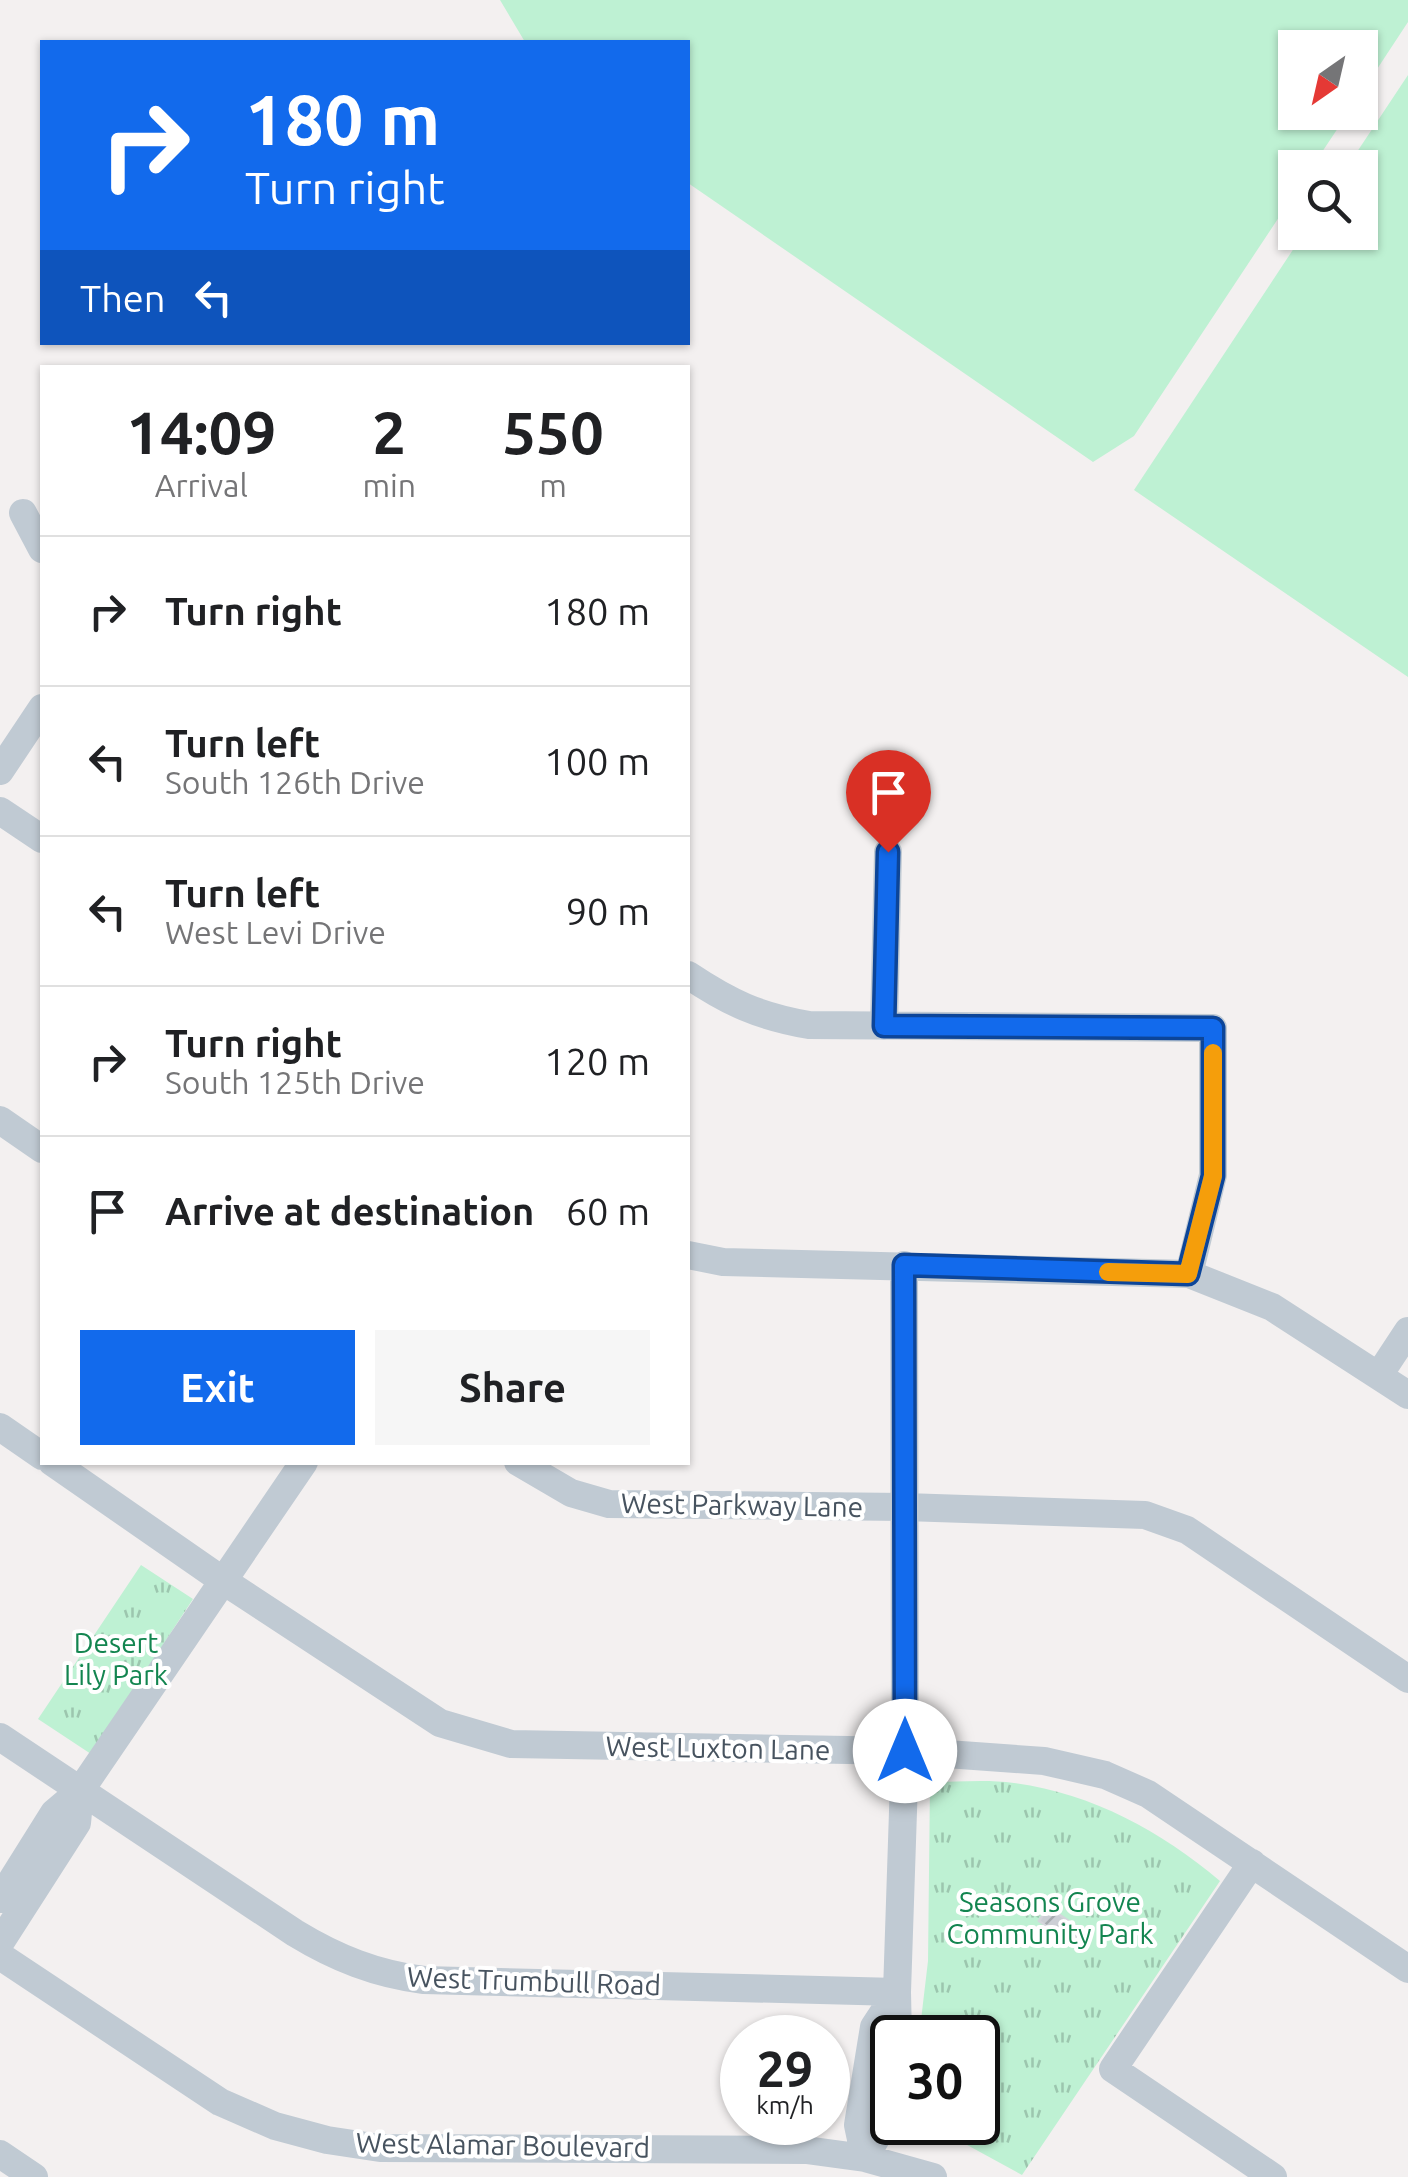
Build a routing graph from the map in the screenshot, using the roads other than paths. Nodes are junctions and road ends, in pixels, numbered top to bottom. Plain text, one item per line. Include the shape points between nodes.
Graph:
1 (23, 513) dead end
2 (40, 545) edge
3 (40, 711) edge
4 (0, 771) edge
5 (0, 811) edge
6 (40, 838) edge
7 (888, 852) dead end
8 (690, 976) edge
9 (884, 1026) junction
10 (0, 1120) edge
11 (40, 1148) edge
12 (690, 1255) edge
13 (904, 1265) junction
14 (1188, 1274) junction
15 (1408, 1331) edge
16 (1379, 1375) junction
17 (1408, 1395) edge
18 (0, 1426) edge
19 (40, 1455) edge
20 (56, 1465) edge
21 (302, 1465) edge
22 (523, 1465) edge
23 (905, 1507) junction
24 (222, 1580) junction
25 (1408, 1680) edge
26 (0, 1737) edge
27 (905, 1751) junction
28 (80, 1791) junction
29 (1252, 1863) junction
30 (0, 1899) edge
31 (0, 1943) edge
32 (0, 1956) edge
33 (1408, 1968) edge
34 (897, 1992) junction
35 (898, 2015) edge
36 (873, 2145) edge
37 (0, 2154) edge
38 (865, 2158) junction
39 (34, 2177) edge
40 (933, 2177) edge
41 (1273, 2177) edge

1 - 2 street
3 - 4 street
5 - 6 street
7 - 9 street
8 - 9 street via 766,1018
9 - 14 street via 1213,1028 1213,1176
10 - 11 street
12 - 13 street via 722,1262
13 - 14 street
13 - 23 street
14 - 16 street via 1272,1307
15 - 16 street
16 - 17 street
18 - 19 street
20 - 24 street, West Luxton Lane
21 - 24 street
22 - 23 street, West Parkway Lane via 572,1493 610,1504
23 - 25 street, West Parkway Lane via 1145,1515 1187,1530
23 - 27 street
24 - 27 street, West Luxton Lane via 440,1723 510,1744
24 - 28 street
26 - 28 street, West Trumbull Road
27 - 29 street, West Luxton Lane via 1044,1760 1106,1775 1148,1794
27 - 34 street
28 - 30 street via 54,1813
28 - 31 street via 77,1823
28 - 34 street, West Trumbull Road via 330,1954 399,1977
29 - 33 street, West Luxton Lane
29 - 41 street via 1113,2069
32 - 38 street, West Alamar Boulevard via 220,2102 327,2140 380,2148 806,2150
34 - 35 street
34 - 38 street via 874,2026 858,2125
36 - 38 street
37 - 39 street
38 - 40 street, West Alamar Boulevard

